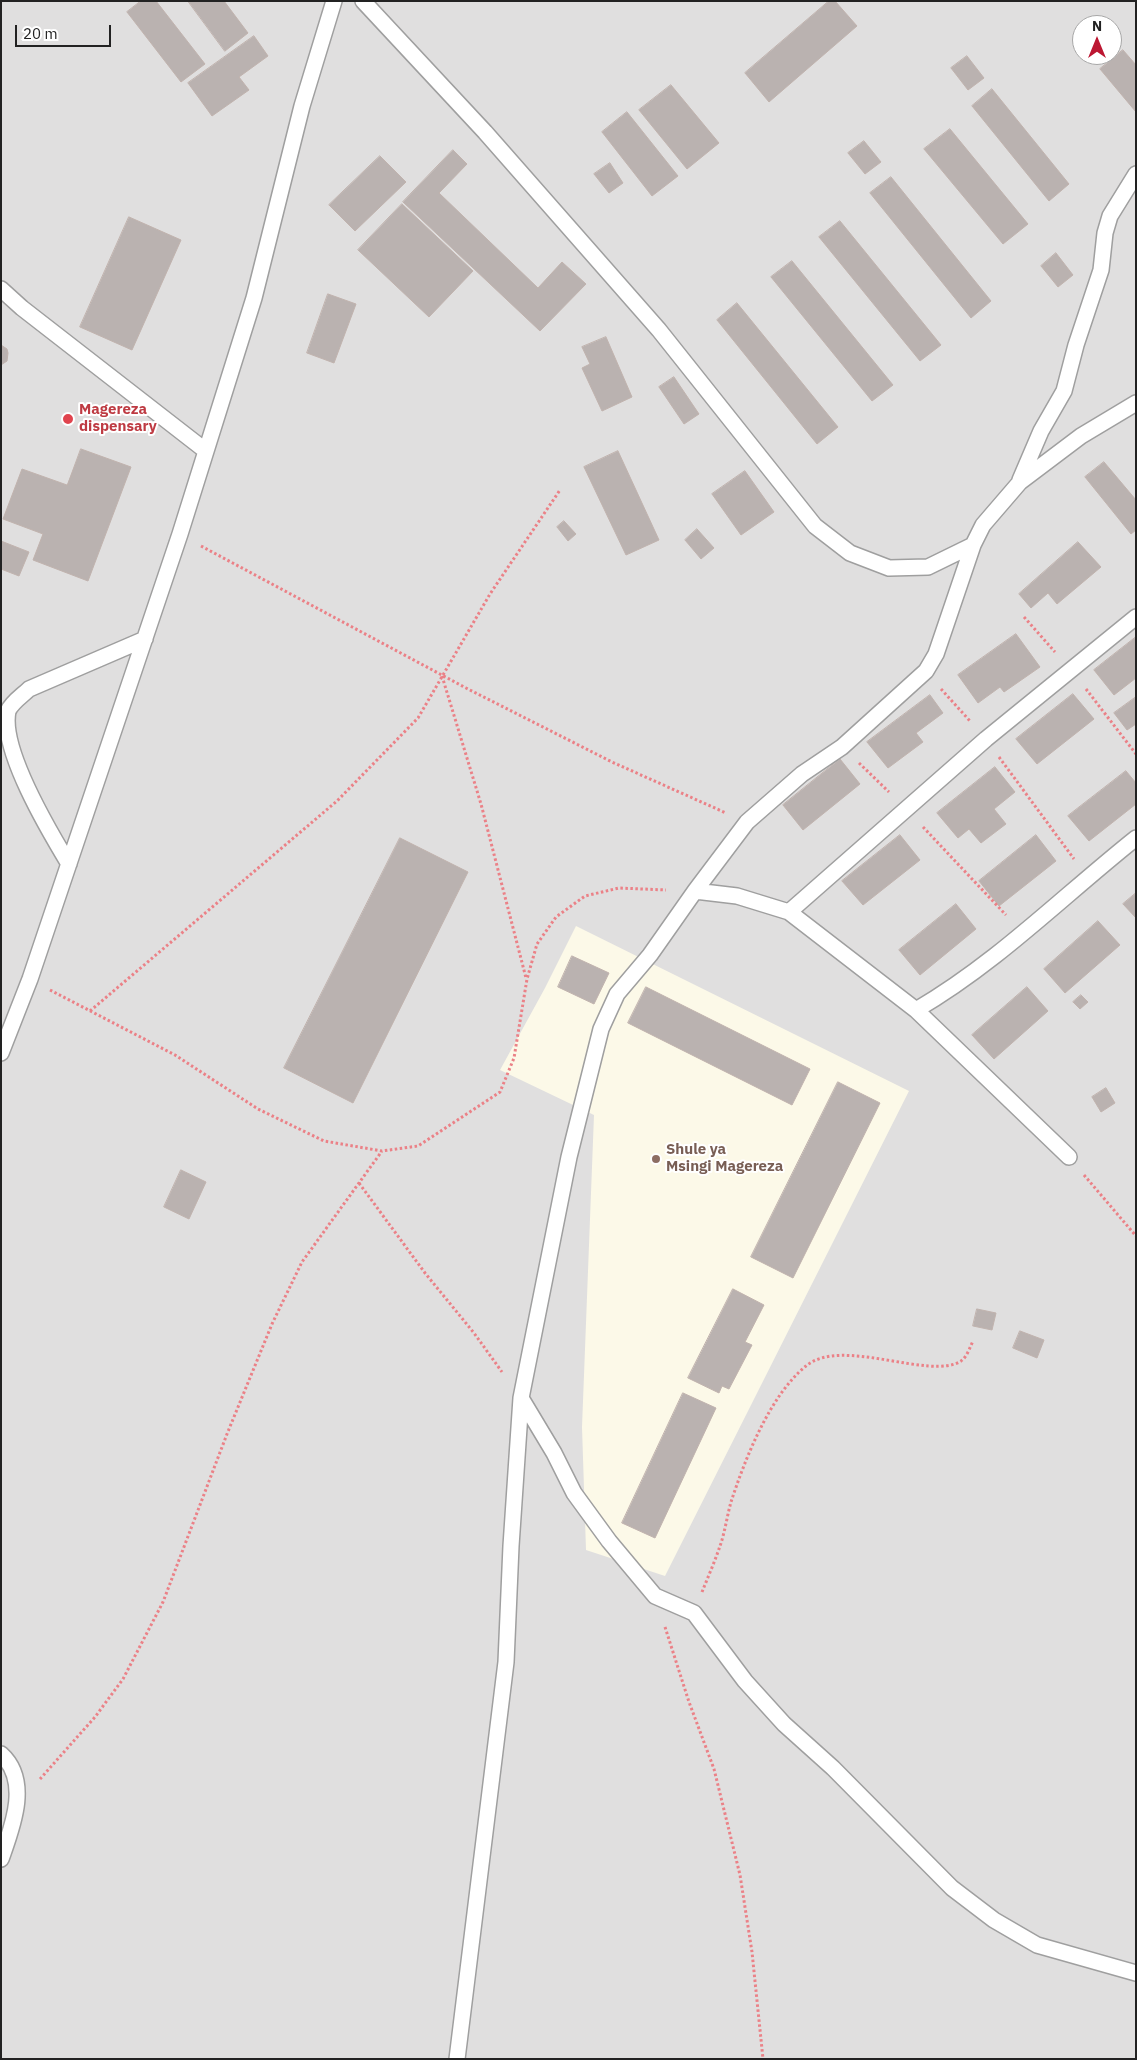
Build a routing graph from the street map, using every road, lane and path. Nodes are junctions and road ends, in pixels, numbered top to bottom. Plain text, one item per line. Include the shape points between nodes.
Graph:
1 (334, 1) edge
2 (363, 1) edge
3 (1136, 174) edge
4 (1, 289) edge
5 (1136, 403) edge
6 (206, 451) junction
7 (1020, 482) junction
8 (560, 490) dead end
9 (180, 534) junction
10 (973, 545) junction
11 (1136, 617) edge
12 (145, 639) junction
13 (926, 671) junction
14 (442, 676) junction
15 (986, 739) junction
16 (842, 747) junction
17 (906, 809) junction
18 (747, 822) junction
19 (1136, 838) edge
20 (68, 864) junction
21 (1087, 877) junction
22 (695, 891) junction
23 (788, 912) junction
24 (1023, 933) junction
25 (30, 979) junction
26 (526, 979) junction
27 (916, 1010) junction
28 (90, 1011) junction
29 (1, 1053) edge
30 (382, 1151) junction
31 (1069, 1157) joint
32 (359, 1183) junction
33 (1136, 1236) edge
34 (973, 1342) dead end
35 (521, 1398) junction
36 (655, 1596) junction
37 (694, 1613) junction
38 (1, 1754) edge
39 (16, 1806) junction
40 (1, 1859) edge
41 (1136, 1973) edge
42 (457, 2059) edge
43 (764, 2059) edge

1 - 6 lane via 302,106 254,298
2 - 10 lane via 485,132 659,330 815,526 850,553 889,568 928,567
3 - 7 lane via 1110,216 1101,270 1064,391 1041,431
4 - 6 lane
5 - 7 lane via 1081,436
6 - 9 lane
7 - 10 lane via 983,525
8 - 14 path via 490,594
9 - 12 lane
9 - 14 path
10 - 13 lane via 942,638
11 - 15 lane
12 - 20 lane
12 - 20 lane via 29,689 15,702 6,718 5,736 12,763 26,794
13 - 15 path
13 - 16 lane
14 - 18 path via 612,762
14 - 26 path via 481,804
14 - 28 path via 418,718 337,801
15 - 17 lane
15 - 21 path
16 - 17 path
16 - 18 lane via 802,774
17 - 23 lane
17 - 24 path
18 - 22 lane
19 - 21 lane
20 - 25 lane
21 - 24 lane
22 - 23 lane via 737,896
22 - 26 path via 619,888 584,896 556,917 537,944
22 - 35 lane via 650,955 616,994 600,1029 569,1157
23 - 27 lane
24 - 27 lane via 959,983
25 - 28 path
25 - 29 lane
26 - 30 path via 514,1058 500,1092 418,1146
27 - 31 lane
28 - 30 path via 174,1055 266,1113 324,1141
30 - 32 path
31 - 33 path
32 - 35 path
32 - 39 path via 302,1262 272,1324 163,1602 123,1679 95,1717
34 - 37 path via 963,1360 949,1366 872,1357 840,1357 818,1358 804,1367 764,1419 731,1502 721,1544
35 - 36 lane via 574,1493 608,1541
35 - 42 lane via 510,1546 506,1662
36 - 37 lane
36 - 43 path via 725,1810 744,1904
37 - 41 lane via 745,1681 784,1724 833,1768 952,1888 994,1920 1037,1945
38 - 39 lane via 11,1767
39 - 40 lane

